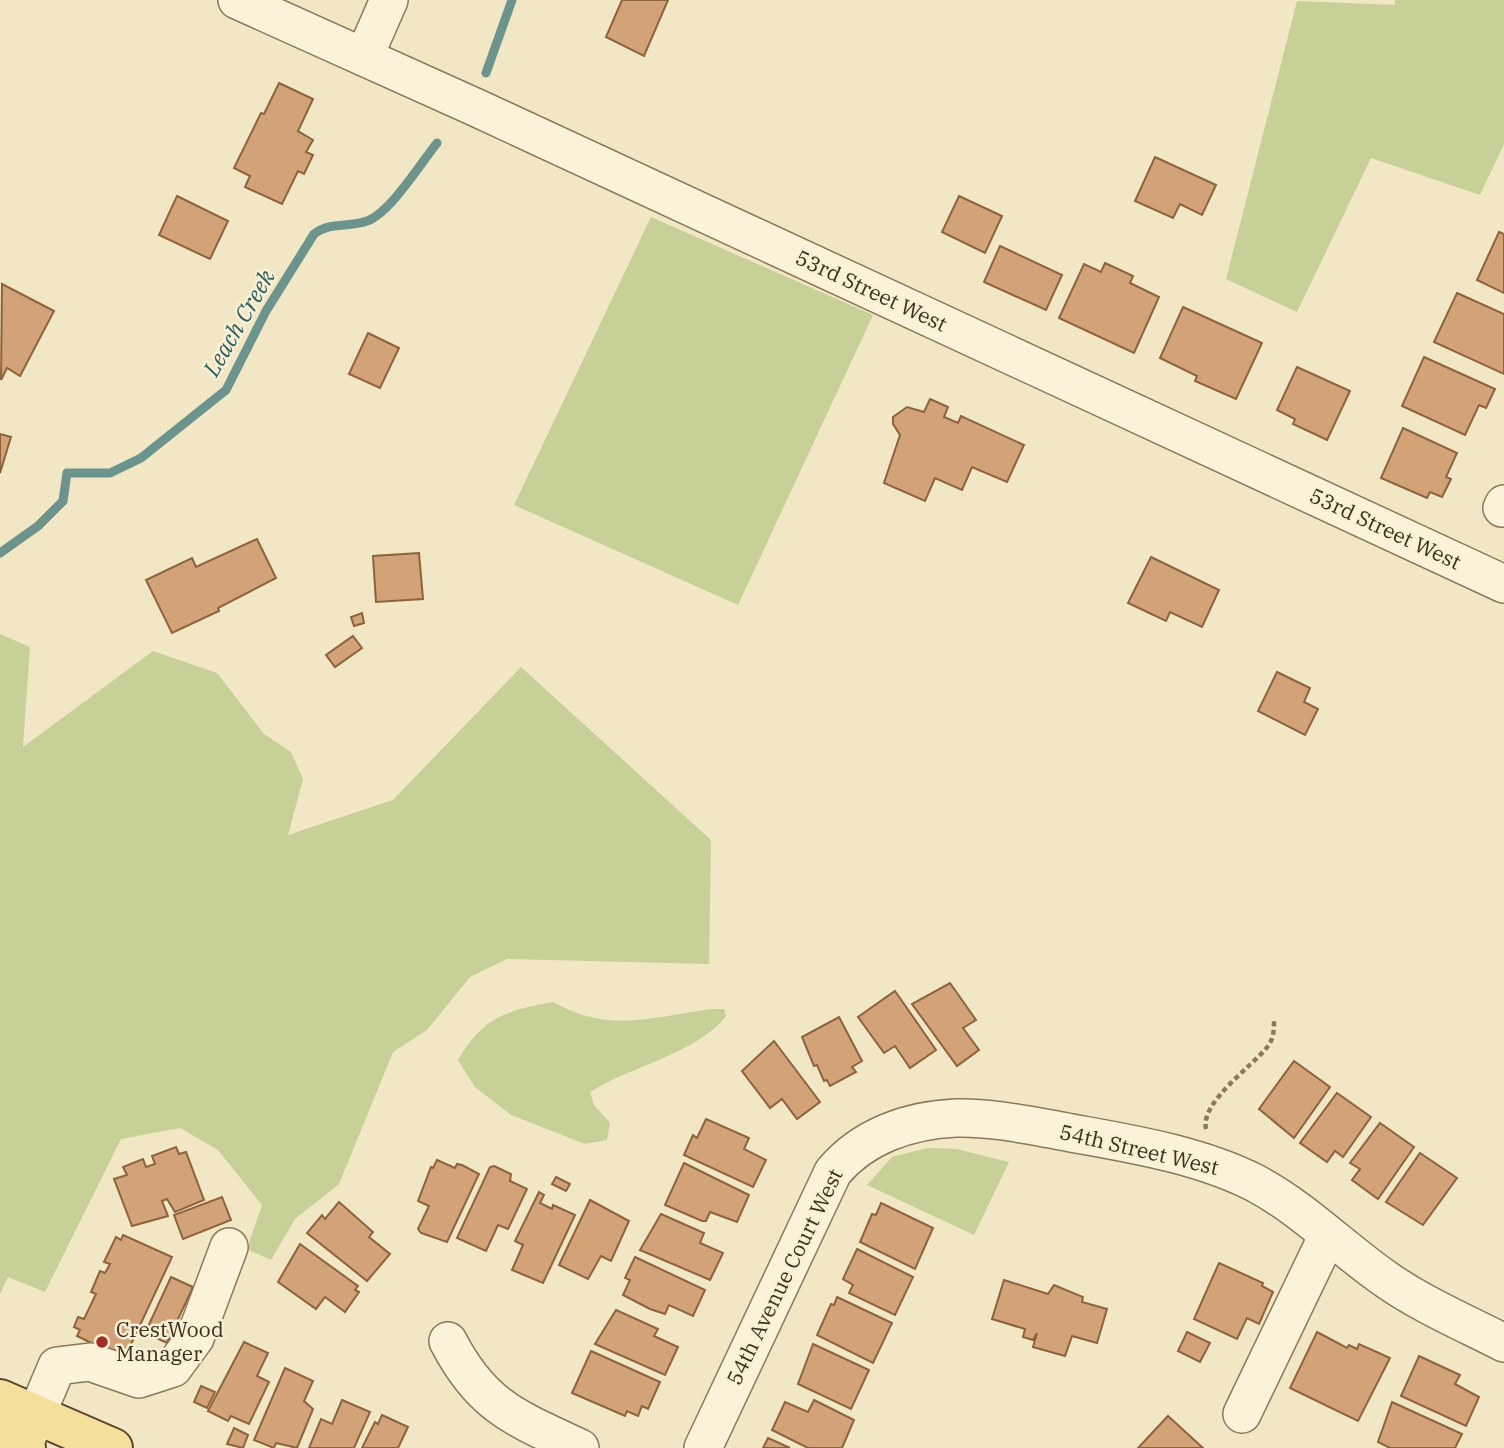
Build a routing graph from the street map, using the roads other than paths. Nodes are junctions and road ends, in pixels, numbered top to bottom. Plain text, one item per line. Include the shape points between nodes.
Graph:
1 (237, 0) edge
2 (388, 0) edge
3 (363, 57) junction
4 (1504, 584) edge
5 (893, 1130) joint
6 (1328, 1235) junction
7 (229, 1247) dead end
8 (448, 1341) dead end
9 (1504, 1342) edge
10 (0, 1399) edge
11 (1242, 1414) dead end
12 (21, 1436) edge
13 (113, 1448) edge
14 (580, 1448) edge
15 (703, 1448) edge

1 - 3 street, 53rd Street West
2 - 3 street
3 - 4 street, 53rd Street West
5 - 6 street, 54th Street West via 975,1119 1153,1150 1252,1182
5 - 15 street, 54th Avenue Court West via 856,1148 833,1172
6 - 9 street, 54th Street West via 1389,1282
6 - 11 street
7 - 12 street via 195,1338 173,1368 139,1379 90,1362 57,1366
8 - 14 street via 465,1372 495,1404
10 - 12 main road
12 - 13 main road

